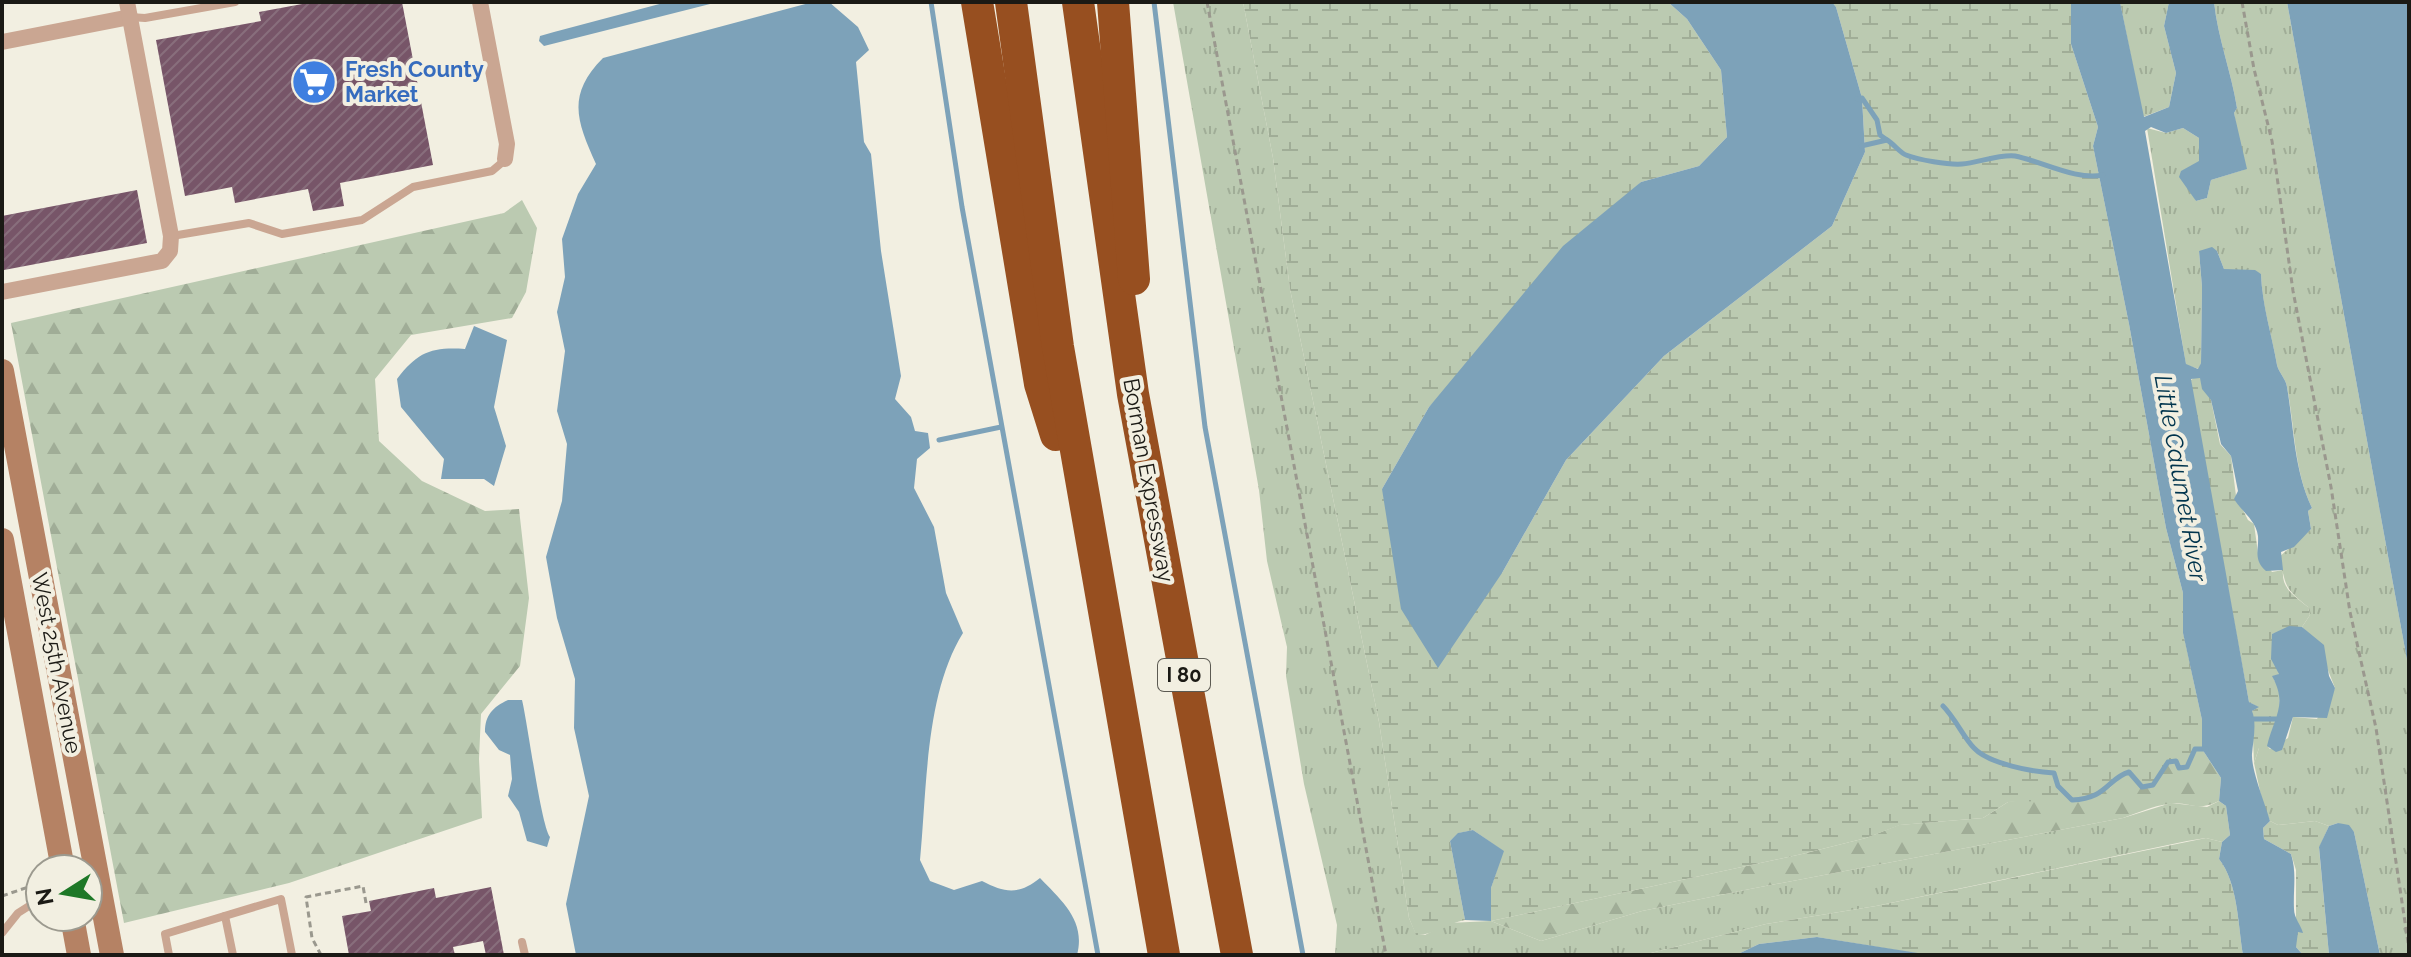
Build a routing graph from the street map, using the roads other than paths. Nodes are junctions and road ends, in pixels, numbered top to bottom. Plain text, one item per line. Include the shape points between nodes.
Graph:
1 (178, 2) edge
2 (235, 2) edge
3 (480, 2) edge
4 (977, 2) edge
5 (1011, 2) edge
6 (1078, 2) edge
7 (1113, 2) edge
8 (129, 10) edge
9 (179, 12) junction
10 (2, 42) edge
11 (505, 159) joint
12 (171, 236) junction
13 (2, 292) edge
14 (2, 371) edge
15 (1133, 394) junction
16 (2, 540) edge
17 (1090, 543) junction
18 (60, 853) edge
19 (24, 909) edge
20 (225, 916) junction
21 (2, 933) edge
22 (75, 933) edge
23 (522, 942) dead end
24 (79, 955) edge
25 (112, 955) edge
26 (169, 955) edge
27 (233, 955) edge
28 (292, 955) edge
29 (525, 955) edge
30 (1164, 955) edge
31 (1237, 955) edge

1 - 9 lane
2 - 9 lane
3 - 11 street via 507,144
4 - 17 highway via 1040,384
5 - 17 highway
6 - 15 highway, Borman Expressway / I 80
7 - 15 highway via 1134,257
8 - 9 lane
8 - 10 street
8 - 12 street
11 - 12 lane via 492,171 413,187 362,220 282,234 249,223
12 - 13 street via 170,251 162,261
14 - 25 street, West 25th Avenue
15 - 31 highway, Borman Expressway / I 80
16 - 18 street, West 25th Avenue via 14,630
17 - 30 highway
19 - 21 lane
20 - 26 lane via 165,934
20 - 27 lane
20 - 28 lane via 281,899
22 - 24 street
23 - 29 lane

